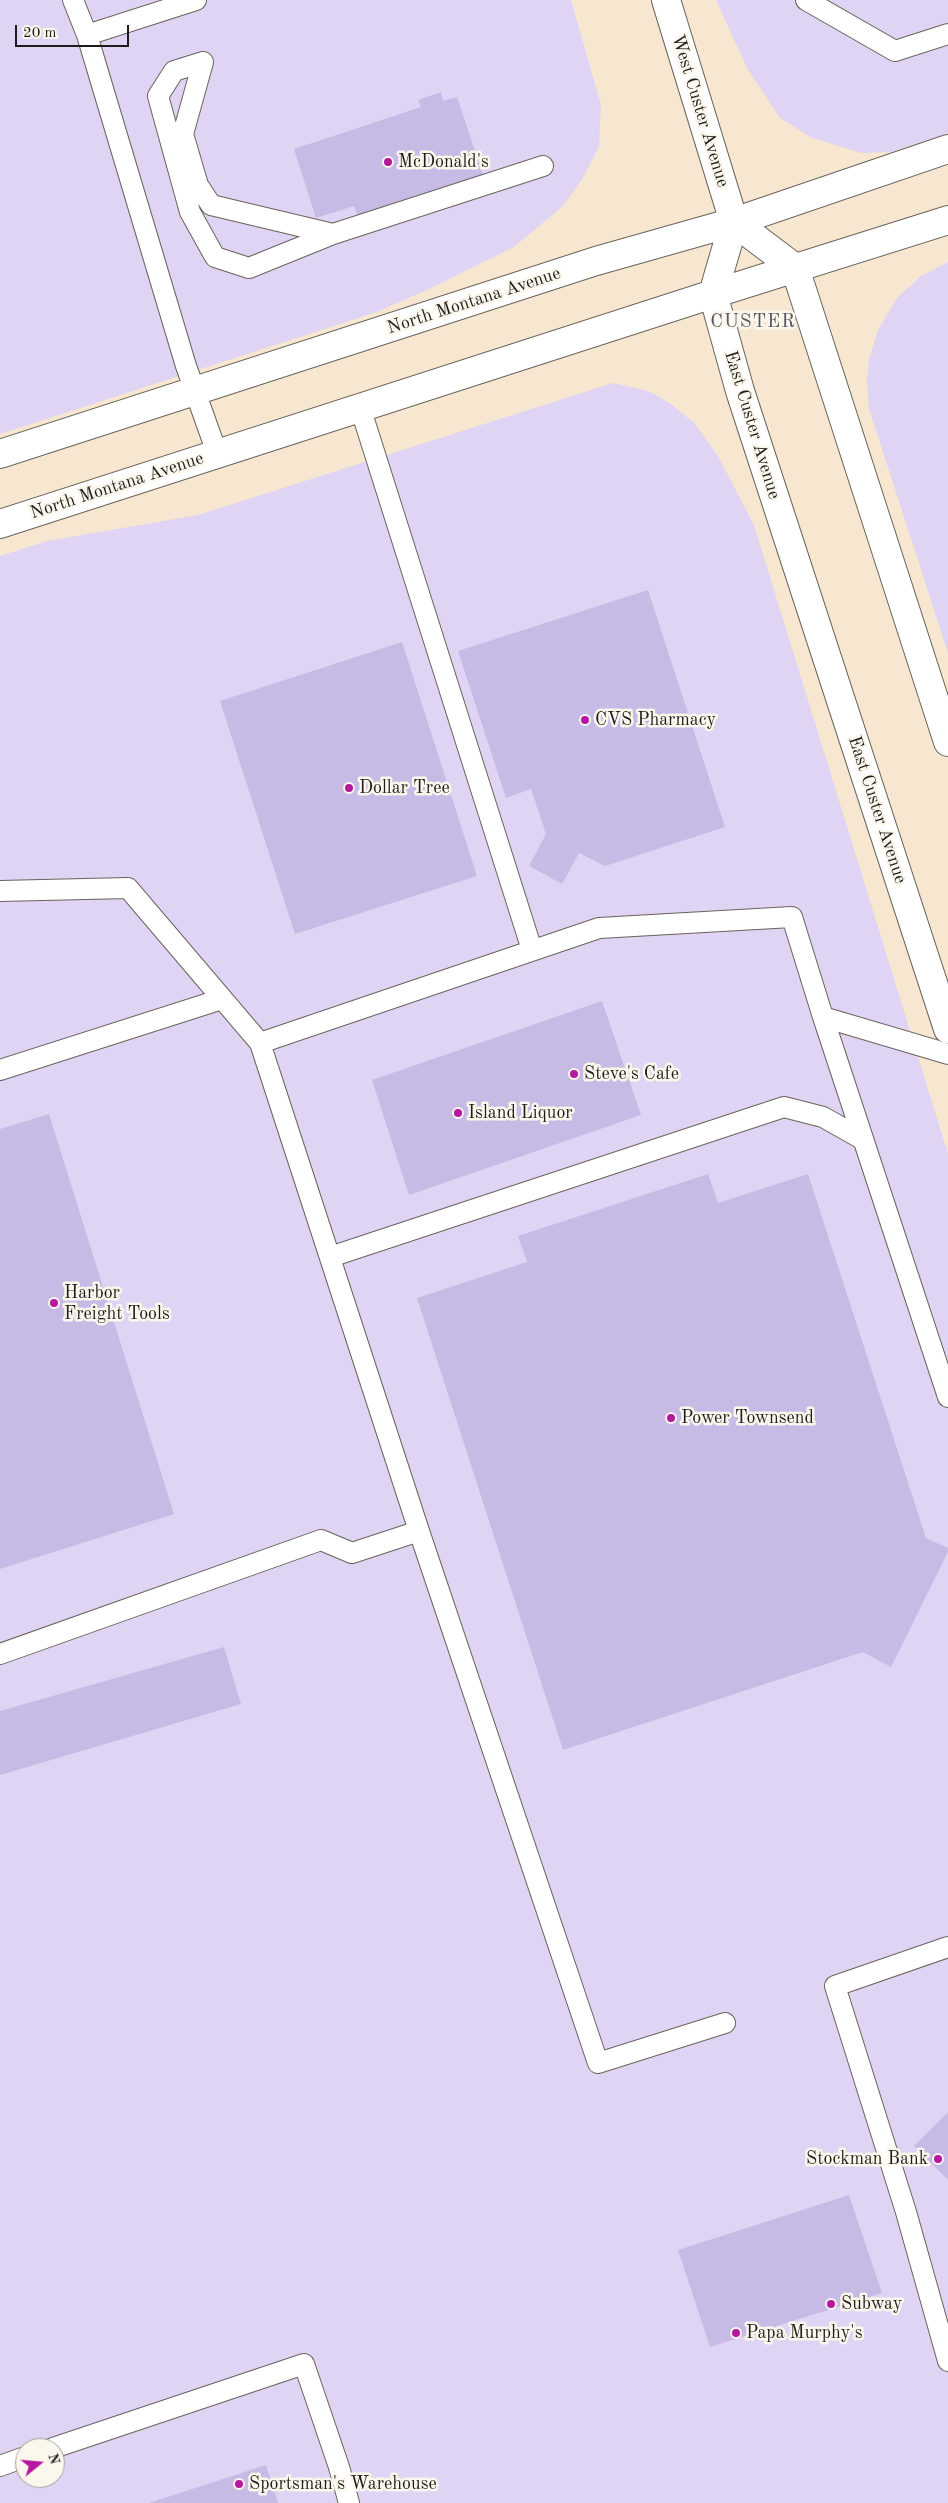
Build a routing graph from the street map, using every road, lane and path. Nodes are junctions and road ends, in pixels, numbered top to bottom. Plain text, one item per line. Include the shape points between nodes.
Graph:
1 (73, 0) edge
2 (196, 0) edge
3 (666, 0) edge
4 (806, 0) edge
5 (948, 34) edge
6 (87, 36) junction
7 (948, 149) edge
8 (543, 166) dead end
9 (948, 220) edge
10 (734, 222) junction
11 (333, 234) junction
12 (795, 268) junction
13 (713, 294) junction
14 (195, 391) junction
15 (360, 407) junction
16 (217, 453) junction
17 (0, 454) edge
18 (0, 524) edge
19 (948, 742) edge
20 (0, 891) edge
21 (532, 950) junction
22 (222, 999) junction
23 (823, 1017) junction
24 (948, 1029) edge
25 (260, 1044) junction
26 (948, 1054) edge
27 (0, 1070) edge
28 (862, 1139) junction
29 (330, 1257) junction
30 (948, 1398) edge
31 (419, 1531) junction
32 (0, 1654) edge
33 (948, 1947) edge
34 (725, 2023) dead end
35 (948, 2361) edge
36 (65, 2444) edge
37 (15, 2461) edge
38 (0, 2466) edge
39 (349, 2503) edge

1 - 6 lane
2 - 6 lane
3 - 10 main road, West Custer Avenue
4 - 5 lane via 895,51
6 - 14 lane
7 - 10 main road, North Montana Avenue
8 - 11 lane
9 - 12 main road, North Montana Avenue
10 - 12 main road
10 - 13 main road
10 - 14 main road, North Montana Avenue via 596,261
11 - 11 lane via 211,205 198,185 183,134 203,62 174,71 158,96 190,212 215,257 249,268
12 - 13 main road, North Montana Avenue
12 - 19 main road
13 - 15 main road, North Montana Avenue
13 - 24 main road, East Custer Avenue via 743,400
14 - 16 lane
14 - 17 main road, North Montana Avenue
15 - 16 main road, North Montana Avenue
15 - 21 lane
16 - 18 main road, North Montana Avenue
20 - 22 lane via 128,888
21 - 23 lane via 599,928 792,917
21 - 25 lane
22 - 25 lane
22 - 27 lane
23 - 26 lane
23 - 28 lane
25 - 29 lane
28 - 29 lane via 823,1117 784,1107
28 - 30 lane
29 - 31 lane
31 - 32 lane via 352,1553 321,1540
31 - 34 lane via 598,2063
33 - 35 lane via 835,1986 906,2212
36 - 39 lane via 304,2364 340,2467
37 - 38 lane

